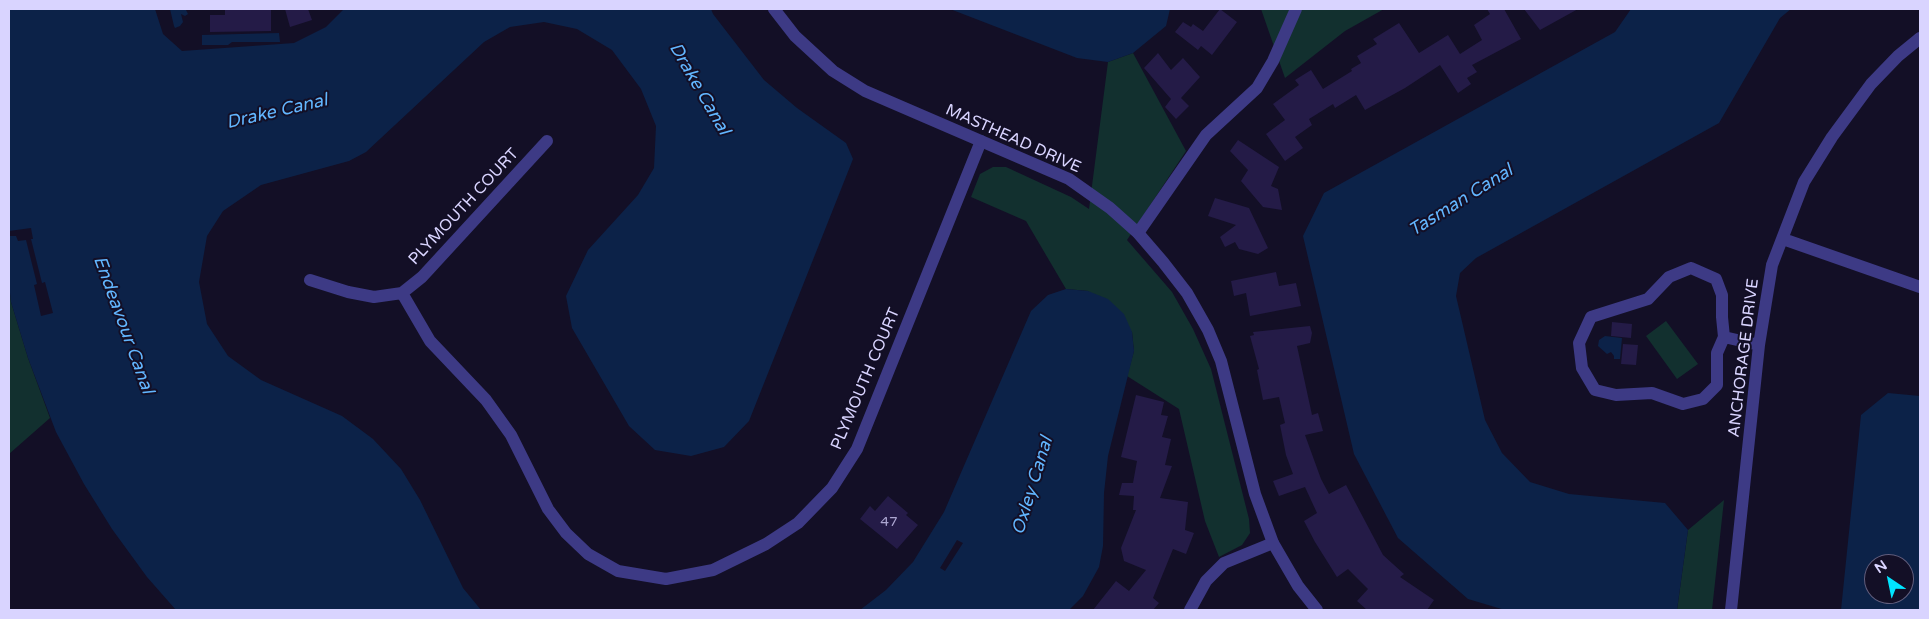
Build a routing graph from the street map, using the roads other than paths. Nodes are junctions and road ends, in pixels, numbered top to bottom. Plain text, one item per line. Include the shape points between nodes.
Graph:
1 (774, 9) edge
2 (1296, 9) edge
3 (1920, 38) edge
4 (547, 141) dead end
5 (981, 141) junction
6 (1138, 233) junction
7 (1783, 239) junction
8 (310, 280) dead end
9 (1920, 288) edge
10 (402, 293) junction
11 (1724, 337) junction
12 (1759, 346) junction
13 (1273, 543) junction
14 (1190, 610) edge
15 (1318, 610) edge
16 (1731, 610) edge

1 - 5 street, MASTHEAD DRIVE via 796,36 833,71 865,90
2 - 6 street via 1257,88 1206,135
3 - 7 street, ANCHORAGE DRIVE via 1871,84 1832,137 1804,182
4 - 10 street, PLYMOUTH COURT via 422,277
5 - 6 street, MASTHEAD DRIVE via 1069,179
5 - 10 street, PLYMOUTH COURT via 857,449 832,488 798,522 766,544 713,570 666,579 618,571 588,554 548,509 510,435 486,400 430,341
6 - 13 street, MASTHEAD DRIVE via 1187,294 1208,330 1221,361 1255,494
7 - 9 street
7 - 12 street, ANCHORAGE DRIVE via 1772,265
8 - 10 street via 374,296
11 - 11 street via 1722,295 1716,278 1691,268 1669,277 1648,299 1591,317 1579,343 1582,368 1595,390 1616,395 1652,393 1683,404 1703,399 1717,385 1717,353
11 - 12 street
12 - 16 street, ANCHORAGE DRIVE
13 - 14 street via 1224,563 1206,581
13 - 15 street, MASTHEAD DRIVE via 1298,586

